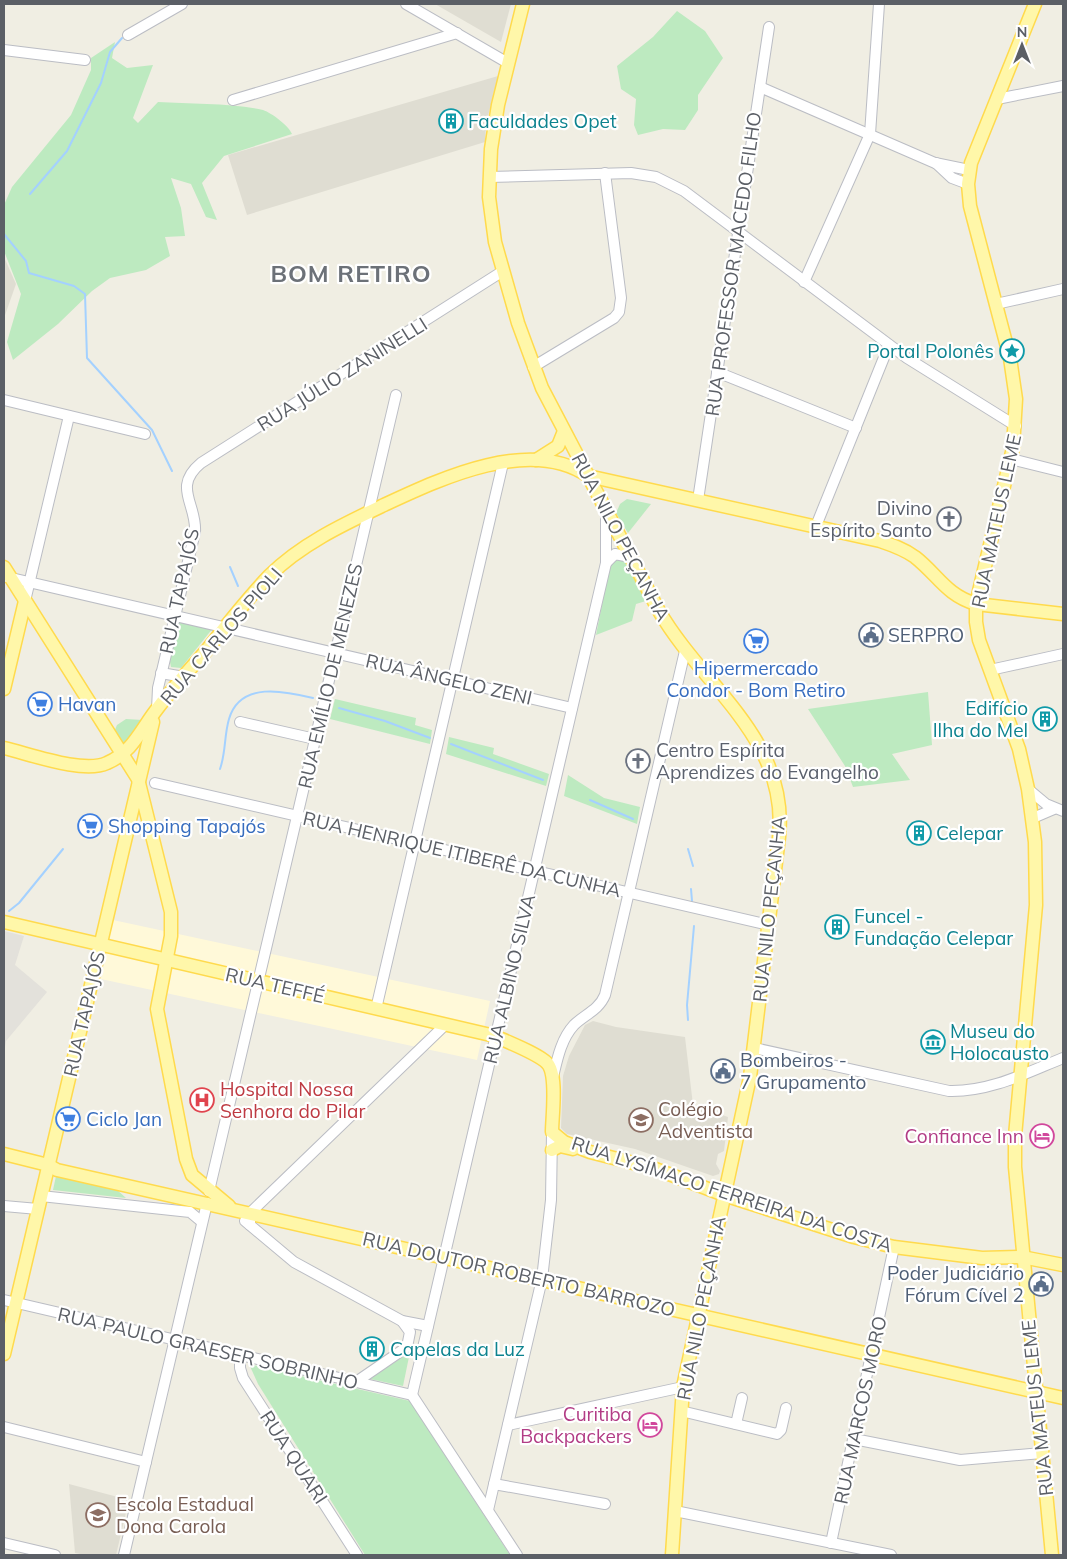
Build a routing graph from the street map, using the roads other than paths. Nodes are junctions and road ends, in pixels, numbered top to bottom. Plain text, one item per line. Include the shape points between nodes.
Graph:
1 (182, 4) edge
2 (406, 4) edge
3 (523, 4) edge
4 (879, 4) edge
5 (1036, 4) edge
6 (769, 27) dead end
7 (457, 33) junction
8 (128, 35) dead end
9 (4, 50) edge
10 (85, 60) dead end
11 (508, 63) junction
12 (1063, 86) edge
13 (760, 87) junction
14 (997, 99) junction
15 (233, 100) dead end
16 (870, 134) junction
17 (935, 163) junction
18 (970, 170) junction
19 (605, 173) junction
20 (489, 177) junction
21 (968, 184) junction
22 (738, 232) junction
23 (503, 271) junction
24 (804, 282) junction
25 (1063, 289) edge
26 (996, 304) junction
27 (889, 345) junction
28 (533, 367) junction
29 (717, 372) junction
30 (396, 395) dead end
31 (4, 400) edge
32 (69, 416) junction
33 (1016, 426) junction
34 (856, 428) junction
35 (564, 431) junction
36 (145, 434) dead end
37 (1011, 459) junction
38 (535, 460) junction
39 (503, 463) junction
40 (1063, 472) edge
41 (588, 476) junction
42 (187, 482) joint
43 (698, 500) junction
44 (606, 511) junction
45 (368, 512) junction
46 (816, 526) junction
47 (630, 557) junction
48 (606, 563) junction
49 (6, 574) edge
50 (29, 582) junction
51 (25, 601) junction
52 (976, 604) junction
53 (1063, 614) edge
54 (175, 616) junction
55 (39, 624) junction
56 (225, 627) junction
57 (17, 632) junction
58 (685, 651) junction
59 (335, 653) junction
60 (1063, 654) edge
61 (990, 670) junction
62 (161, 673) junction
63 (184, 677) junction
64 (453, 680) junction
65 (4, 689) edge
66 (572, 708) junction
67 (157, 709) junction
68 (240, 722) dead end
69 (315, 739) junction
70 (4, 748) edge
71 (123, 753) junction
72 (138, 779) junction
73 (155, 783) dead end
74 (1028, 789) junction
75 (1059, 810) edge
76 (297, 816) junction
77 (1032, 818) junction
78 (127, 829) junction
79 (151, 829) junction
80 (415, 843) junction
81 (534, 871) junction
82 (629, 893) junction
83 (4, 922) edge
84 (769, 926) junction
85 (100, 944) junction
86 (167, 960) junction
87 (259, 981) junction
88 (376, 1008) junction
89 (445, 1024) junction
90 (495, 1036) junction
91 (560, 1048) junction
92 (754, 1048) junction
93 (1063, 1058) edge
94 (542, 1059) junction
95 (1021, 1075) junction
96 (553, 1077) junction
97 (552, 1132) junction
98 (552, 1150) junction
99 (590, 1152) junction
100 (4, 1154) edge
101 (48, 1165) junction
102 (724, 1195) junction
103 (208, 1197) junction
104 (39, 1202) junction
105 (4, 1206) edge
106 (250, 1219) junction
107 (202, 1222) junction
108 (894, 1247) junction
109 (444, 1257) junction
110 (1022, 1257) junction
111 (1063, 1264) edge
112 (542, 1279) junction
113 (10, 1302) edge
114 (698, 1314) junction
115 (402, 1321) junction
116 (428, 1326) junction
117 (175, 1340) junction
118 (4, 1354) edge
119 (872, 1354) junction
120 (240, 1355) junction
121 (356, 1382) junction
122 (683, 1388) junction
123 (1036, 1390) junction
124 (412, 1395) junction
125 (742, 1398) dead end
126 (1063, 1398) edge
127 (786, 1408) dead end
128 (681, 1411) junction
129 (736, 1424) junction
130 (508, 1425) junction
131 (4, 1427) edge
132 (854, 1439) junction
133 (1042, 1453) junction
134 (146, 1462) junction
135 (494, 1484) junction
136 (605, 1504) dead end
137 (488, 1510) junction
138 (675, 1512) junction
139 (4, 1543) edge
140 (831, 1543) junction
141 (36, 1551) junction
142 (16, 1555) edge
143 (55, 1555) edge
144 (124, 1555) edge
145 (357, 1555) edge
146 (518, 1555) edge
147 (672, 1555) edge
148 (891, 1555) edge
149 (1052, 1555) edge

1 - 8 street
2 - 7 street
3 - 11 main road, RUA NILO PEÇANHA
4 - 16 street
5 - 14 main road, RUA MATEUS LEME
6 - 13 street, RUA PROFESSOR MACEDO FILHO
7 - 11 street
7 - 15 street
9 - 10 street
11 - 20 main road, RUA NILO PEÇANHA via 492,136
12 - 14 street
13 - 16 street
13 - 22 street, RUA PROFESSOR MACEDO FILHO
14 - 18 main road, RUA MATEUS LEME
16 - 17 street
16 - 24 street
17 - 18 street
17 - 21 street via 955,180
18 - 21 main road, RUA MATEUS LEME
19 - 20 street
19 - 22 street via 643,174 668,181
19 - 28 street via 621,298 619,312
20 - 23 main road, RUA NILO PEÇANHA via 493,229
21 - 26 main road, RUA MATEUS LEME via 970,206
22 - 24 street
22 - 29 street, RUA PROFESSOR MACEDO FILHO
23 - 28 main road, RUA NILO PEÇANHA
23 - 42 street, RUA JÚLIO ZANINELLI via 201,463
24 - 27 street
25 - 26 street
26 - 33 main road, RUA MATEUS LEME via 1014,379
27 - 33 street
27 - 34 street
28 - 35 main road, RUA NILO PEÇANHA
29 - 34 street
29 - 43 street, RUA PROFESSOR MACEDO FILHO
30 - 45 street, RUA EMÍLIO DE MENEZES
31 - 32 street
32 - 36 street
32 - 50 street
33 - 37 main road, RUA MATEUS LEME
34 - 46 street
35 - 38 main road via 552,452
35 - 41 main road, RUA NILO PEÇANHA
37 - 40 street
37 - 52 main road, RUA MATEUS LEME
38 - 39 main road, RUA CARLOS PIOLI
38 - 41 main road, RUA CARLOS PIOLI via 569,465
39 - 45 main road, RUA CARLOS PIOLI via 448,477
39 - 64 street
41 - 43 main road, RUA CARLOS PIOLI
41 - 44 main road, RUA NILO PEÇANHA
42 - 54 street, RUA TAPAJÓS via 186,494 194,516 195,532
43 - 46 main road, RUA CARLOS PIOLI
44 - 47 main road, RUA NILO PEÇANHA
44 - 48 street, RUA ALBINO SILVA
45 - 56 main road, RUA CARLOS PIOLI via 321,537 280,566
45 - 59 street, RUA EMÍLIO DE MENEZES
46 - 52 main road, RUA CARLOS PIOLI via 900,548 916,558 952,594
47 - 48 street via 616,554
47 - 58 main road, RUA NILO PEÇANHA via 658,611
48 - 66 street, RUA ALBINO SILVA
49 - 50 street, RUA ÂNGELO ZENI
49 - 51 main road
50 - 51 street
50 - 54 street, RUA ÂNGELO ZENI
51 - 55 main road
51 - 57 main road
52 - 53 main road, RUA CARLOS PIOLI
52 - 61 main road, RUA MATEUS LEME via 977,632
54 - 56 street, RUA ÂNGELO ZENI
54 - 62 street, RUA TAPAJÓS
55 - 57 main road
55 - 71 main road
56 - 59 street, RUA ÂNGELO ZENI
56 - 63 main road, RUA CARLOS PIOLI
57 - 65 main road
58 - 82 street
58 - 84 main road, RUA NILO PEÇANHA via 756,740 773,772 780,801 780,824
59 - 64 street, RUA ÂNGELO ZENI
59 - 69 street, RUA EMÍLIO DE MENEZES
60 - 61 street
61 - 74 main road, RUA MATEUS LEME via 1015,738
62 - 63 street, RUA TAPAJÓS
62 - 67 street, RUA TAPAJÓS
63 - 67 main road, RUA CARLOS PIOLI
64 - 66 street, RUA ÂNGELO ZENI
64 - 80 street
66 - 81 street, RUA ALBINO SILVA
67 - 71 main road, RUA CARLOS PIOLI via 138,739
67 - 72 main road, RUA TAPAJÓS
68 - 69 street
69 - 76 street, RUA EMÍLIO DE MENEZES
70 - 71 main road via 81,766 104,765
71 - 72 main road
72 - 78 main road, RUA TAPAJÓS
72 - 79 main road
73 - 76 street, RUA HENRIQUE ITIBERÊ DA CUNHA
74 - 75 street
74 - 77 main road, RUA MATEUS LEME
75 - 77 street
76 - 80 street, RUA HENRIQUE ITIBERÊ DA CUNHA
76 - 87 street, RUA EMÍLIO DE MENEZES
77 - 95 main road, RUA MATEUS LEME via 1037,864 1036,905
78 - 79 main road via 140,825
78 - 85 main road, RUA TAPAJÓS
79 - 86 main road via 171,912
80 - 81 street, RUA HENRIQUE ITIBERÊ DA CUNHA
80 - 88 street
81 - 82 street, RUA HENRIQUE ITIBERÊ DA CUNHA
81 - 90 street, RUA ALBINO SILVA
82 - 84 street, RUA HENRIQUE ITIBERÊ DA CUNHA
82 - 91 street via 603,1001 572,1027
83 - 85 main road, RUA TEFFÉ
84 - 92 main road, RUA NILO PEÇANHA
85 - 86 main road, RUA TEFFÉ
85 - 101 main road, RUA TAPAJÓS
86 - 87 main road, RUA TEFFÉ
86 - 103 main road via 157,1003 159,1024 188,1166
87 - 88 main road, RUA TEFFÉ
87 - 103 street, RUA EMÍLIO DE MENEZES
88 - 89 main road, RUA TEFFÉ
89 - 90 main road, RUA TEFFÉ
89 - 106 street
90 - 94 main road, RUA TEFFÉ
90 - 109 street, RUA ALBINO SILVA
91 - 94 street via 552,1056
91 - 96 street
92 - 95 street via 939,1090 960,1092 980,1089
92 - 102 main road, RUA NILO PEÇANHA
93 - 95 street
94 - 96 main road via 549,1065
95 - 110 main road, RUA MATEUS LEME via 1015,1167
96 - 97 main road
97 - 98 street
97 - 99 main road, RUA LYSÍMACO FERREIRA DA COSTA via 564,1142
98 - 99 main road via 560,1146
98 - 112 street via 551,1200
99 - 102 main road, RUA LYSÍMACO FERREIRA DA COSTA via 653,1168
100 - 101 main road
101 - 103 main road via 57,1170 192,1200
101 - 104 main road, RUA TAPAJÓS
102 - 108 main road, RUA LYSÍMACO FERREIRA DA COSTA
102 - 114 main road, RUA NILO PEÇANHA
103 - 106 main road, RUA DOUTOR ROBERTO BARROZO
103 - 107 street, RUA EMÍLIO DE MENEZES
104 - 105 street
104 - 107 street via 190,1212
104 - 113 main road, RUA TAPAJÓS
106 - 109 main road, RUA DOUTOR ROBERTO BARROZO
106 - 115 street via 294,1262
107 - 117 street, RUA EMÍLIO DE MENEZES
108 - 110 main road, RUA LYSÍMACO FERREIRA DA COSTA via 982,1258
108 - 119 street, RUA MARCOS MORO
109 - 112 main road, RUA DOUTOR ROBERTO BARROZO
109 - 116 street, RUA ALBINO SILVA
110 - 111 main road, RUA LYSÍMACO FERREIRA DA COSTA
110 - 123 main road, RUA MATEUS LEME
112 - 114 main road, RUA DOUTOR ROBERTO BARROZO
112 - 130 street
113 - 117 street, RUA PAULO GRAESER SOBRINHO
113 - 118 main road, RUA TAPAJÓS
114 - 119 main road, RUA DOUTOR ROBERTO BARROZO
114 - 122 main road, RUA NILO PEÇANHA
115 - 116 street
115 - 121 street via 410,1332 407,1347
116 - 124 street, RUA ALBINO SILVA
117 - 120 street, RUA PAULO GRAESER SOBRINHO
117 - 134 street, RUA EMÍLIO DE MENEZES
119 - 123 main road, RUA DOUTOR ROBERTO BARROZO
119 - 132 street, RUA MARCOS MORO
120 - 121 street, RUA PAULO GRAESER SOBRINHO
120 - 145 street, RUA QUARI via 243,1378
121 - 124 street, RUA PAULO GRAESER SOBRINHO
122 - 128 main road, RUA NILO PEÇANHA
122 - 130 street
123 - 126 main road, RUA DOUTOR ROBERTO BARROZO
123 - 133 main road, RUA MATEUS LEME
124 - 137 street
125 - 129 street
127 - 129 street via 777,1434
128 - 129 street
128 - 138 main road, RUA NILO PEÇANHA
130 - 135 street
131 - 134 street
132 - 133 street via 960,1460
132 - 140 street, RUA MARCOS MORO
133 - 149 main road, RUA MATEUS LEME
134 - 144 street, RUA EMÍLIO DE MENEZES
135 - 136 street
135 - 137 street
137 - 146 street
138 - 140 street
138 - 147 main road, RUA NILO PEÇANHA
139 - 141 street
140 - 148 street
141 - 142 street
141 - 143 street

